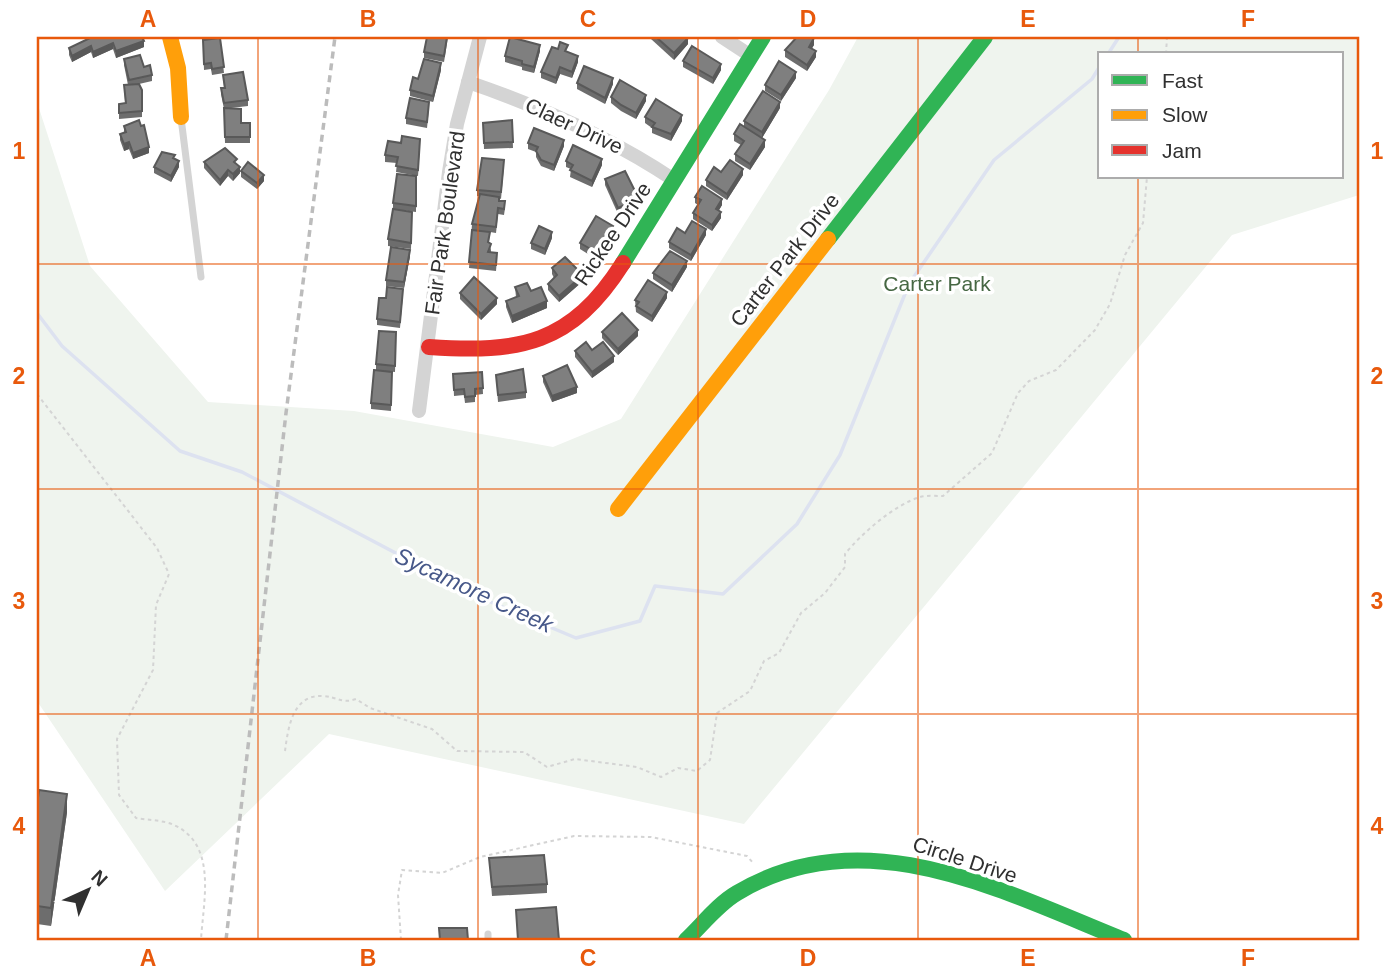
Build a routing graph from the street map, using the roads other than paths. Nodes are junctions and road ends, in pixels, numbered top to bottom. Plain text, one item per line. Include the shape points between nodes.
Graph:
1 (170, 37) edge
2 (480, 37) edge
3 (722, 37) edge
4 (763, 37) edge
5 (985, 37) edge
6 (751, 56) junction
7 (468, 82) junction
8 (181, 117) joint
9 (674, 180) junction
10 (201, 277) dead end
11 (429, 347) junction
12 (419, 411) dead end
13 (618, 509) dead end
14 (686, 940) edge
15 (1124, 940) edge

1 - 8 street via 178,68
2 - 7 street, Fair Park Boulevard
3 - 6 street
4 - 6 street, Rickee Drive
5 - 13 street, Carter Park Drive
6 - 9 street, Rickee Drive
7 - 9 street, Claer Drive via 579,125
7 - 11 street, Fair Park Boulevard via 449,172
8 - 10 lane
9 - 11 street, Rickee Drive via 612,281 563,329 543,341 511,348
11 - 12 street, Fair Park Boulevard
14 - 15 street, Circle Drive via 720,906 766,878 802,863 859,856 896,860 960,877

